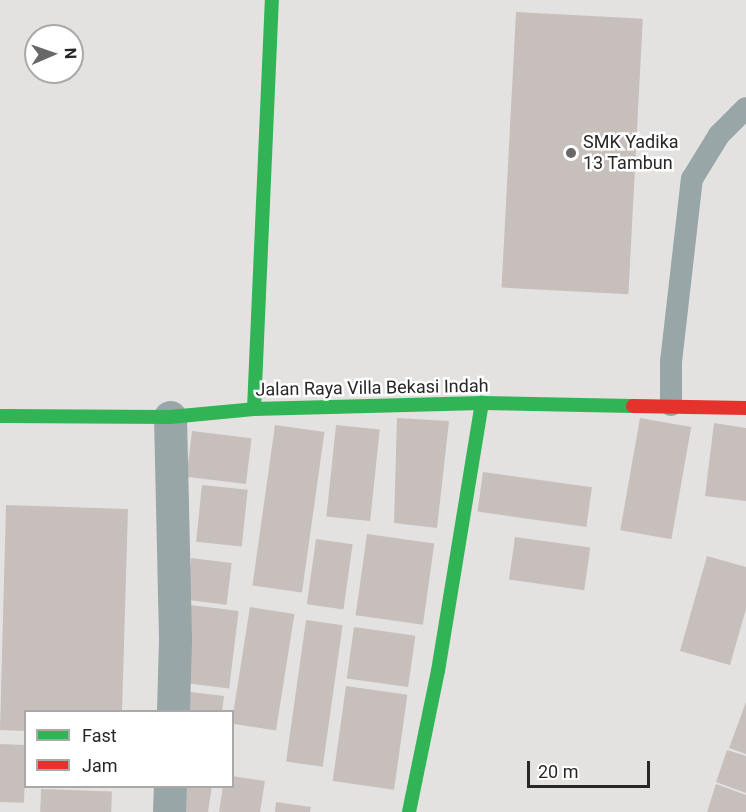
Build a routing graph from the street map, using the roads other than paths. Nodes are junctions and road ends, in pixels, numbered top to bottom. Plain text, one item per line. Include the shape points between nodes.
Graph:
1 (272, 0) edge
2 (746, 108) edge
3 (482, 403) junction
4 (671, 405) junction
5 (746, 408) edge
6 (254, 409) junction
7 (0, 416) edge
8 (170, 417) junction
9 (173, 710) edge
10 (170, 788) edge
11 (170, 812) edge
12 (409, 812) edge

1 - 6 street
2 - 4 lane via 719,135 692,179 671,362
3 - 4 street, Jalan Raya Villa Bekasi Indah
3 - 6 street, Jalan Raya Villa Bekasi Indah
3 - 12 street via 438,671
4 - 5 street, Jalan Raya Villa Bekasi Indah
6 - 8 street, Jalan Raya Villa Bekasi Indah
7 - 8 street, Jalan Raya Villa Bekasi Indah
8 - 9 street
10 - 11 street

